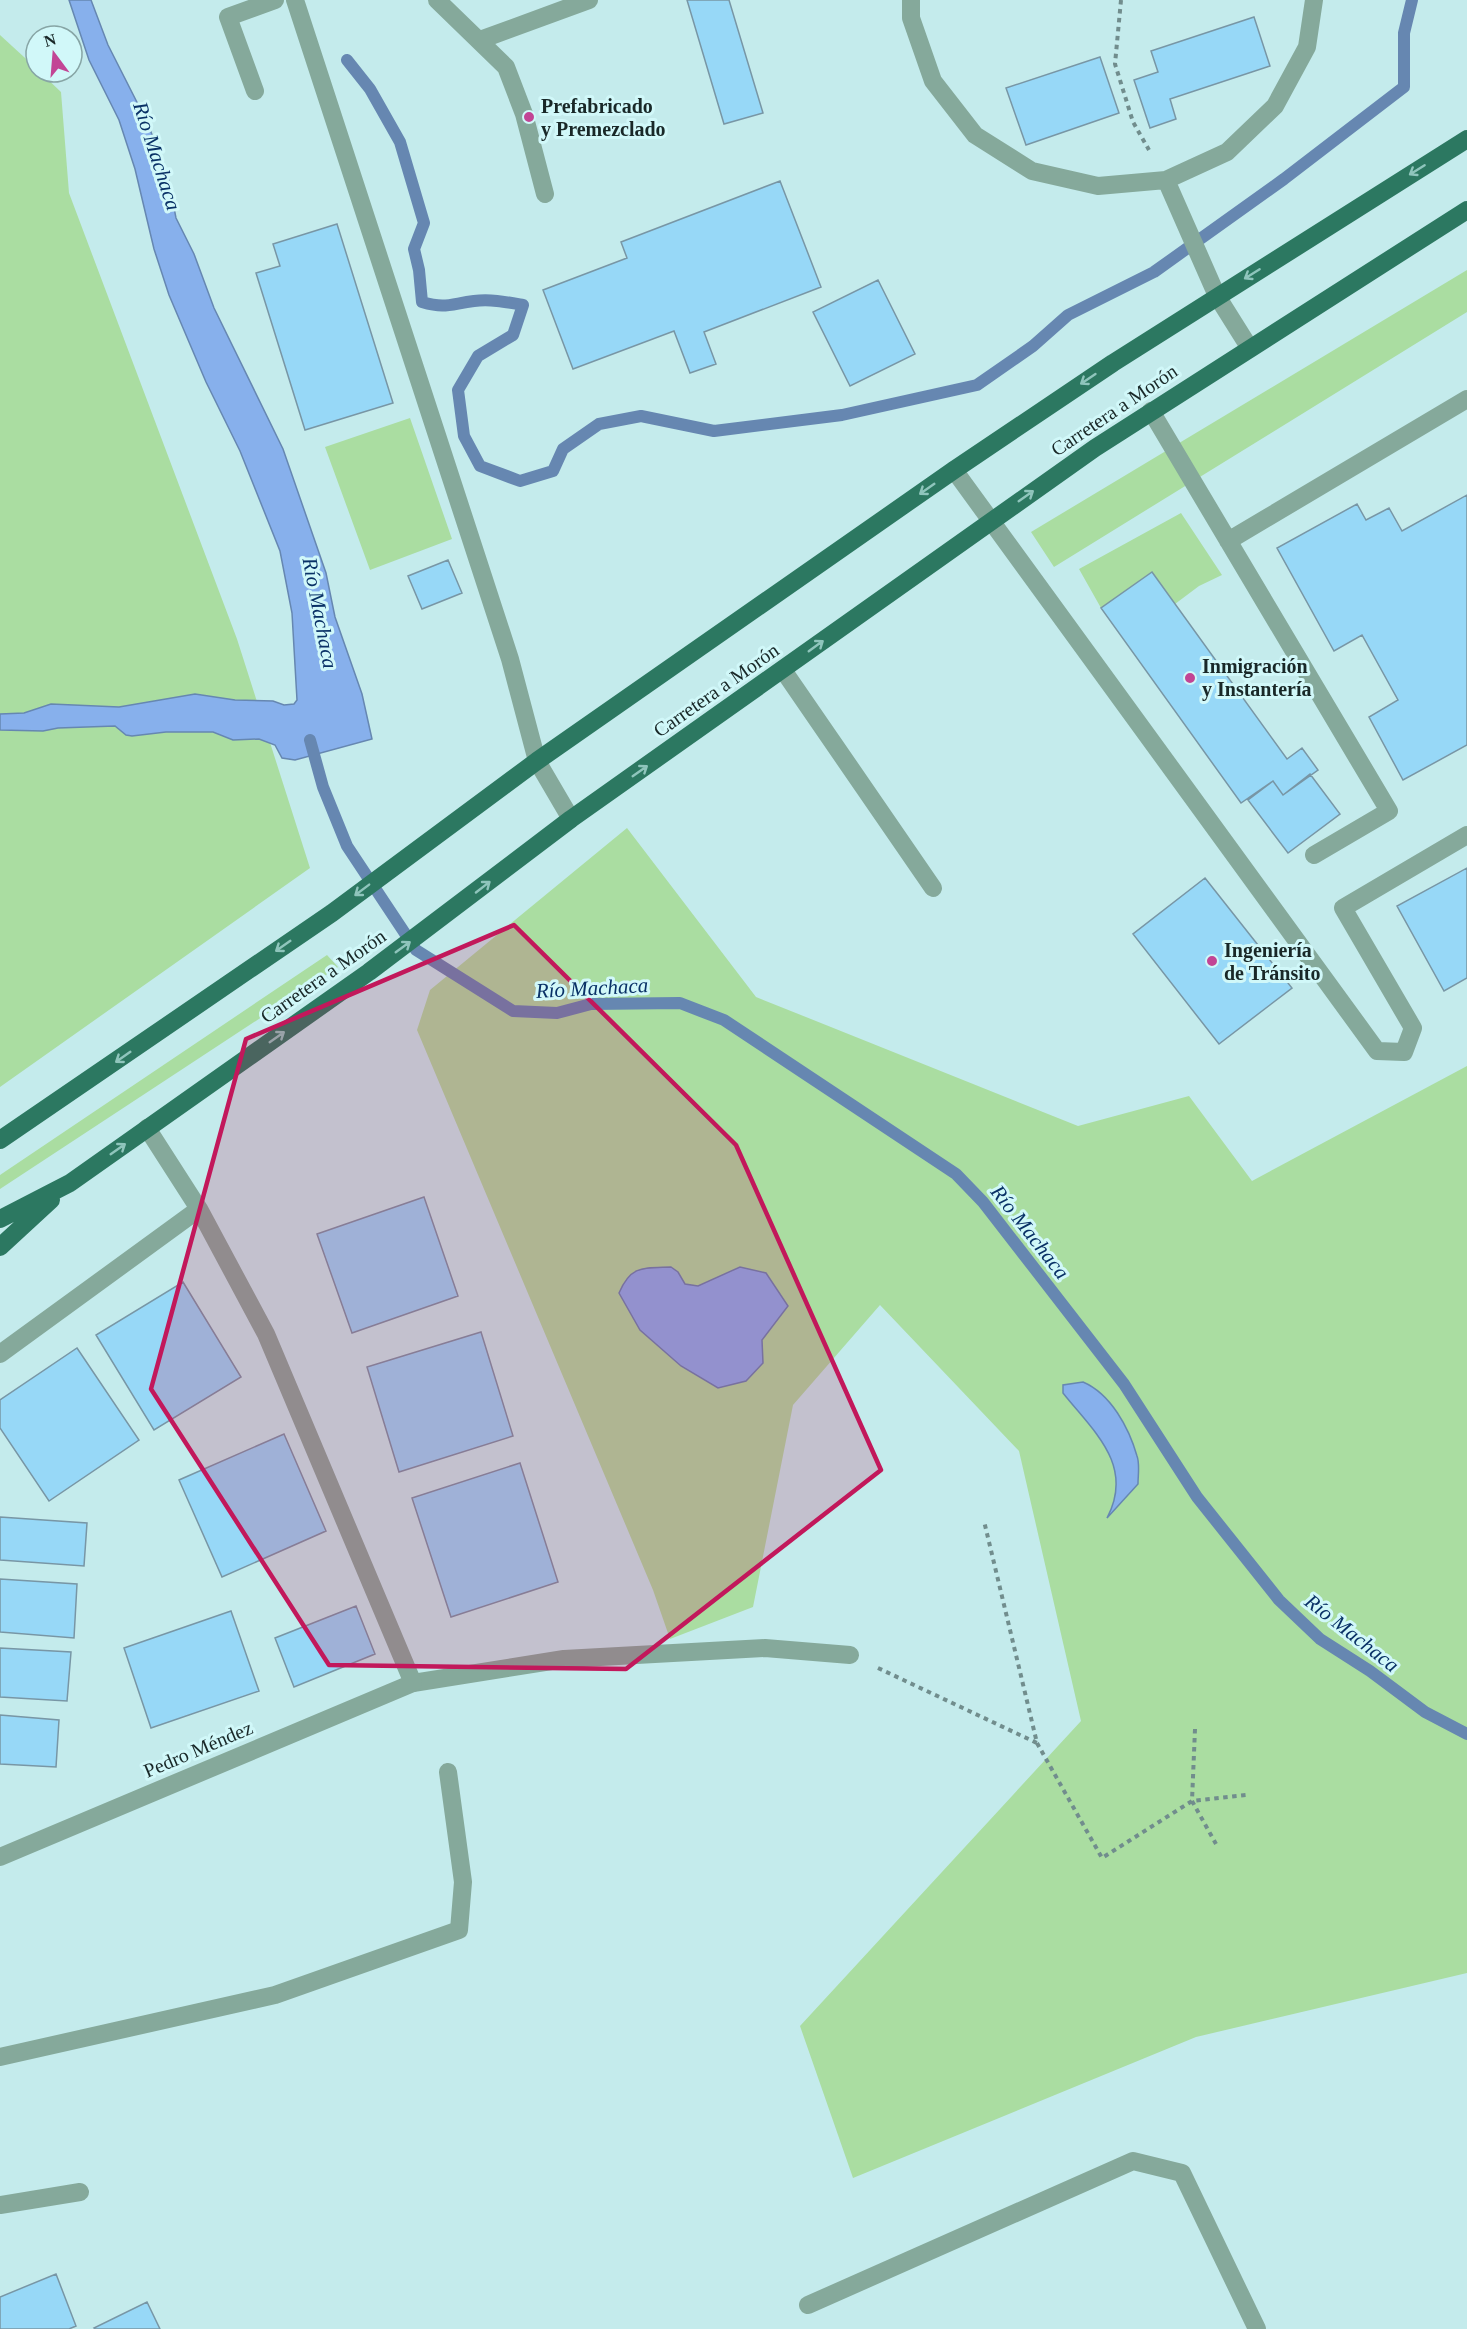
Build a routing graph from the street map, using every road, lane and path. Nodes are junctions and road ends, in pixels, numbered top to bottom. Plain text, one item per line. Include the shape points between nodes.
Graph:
1 (275, 0) edge
2 (295, 0) edge
3 (437, 0) edge
4 (589, 0) edge
5 (911, 0) edge
6 (1121, 0) edge
7 (1314, 0) edge
8 (480, 40) junction
9 (255, 91) dead end
10 (1467, 139) edge
11 (1166, 180) junction
12 (545, 194) dead end
13 (1467, 210) edge
14 (1217, 296) junction
15 (1249, 347) junction
16 (1467, 399) edge
17 (1151, 411) junction
18 (954, 470) junction
19 (991, 521) junction
20 (1228, 541) junction
21 (783, 669) junction
22 (537, 761) junction
23 (571, 819) junction
24 (1467, 835) edge
25 (1314, 855) dead end
26 (933, 888) dead end
27 (147, 1128) junction
28 (0, 1140) edge
29 (70, 1183) junction
30 (199, 1209) junction
31 (0, 1219) edge
32 (0, 1247) edge
33 (0, 1354) edge
34 (984, 1521) dead end
35 (850, 1654) joint
36 (413, 1683) junction
37 (1195, 1729) dead end
38 (1037, 1743) junction
39 (448, 1772) dead end
40 (1246, 1795) dead end
41 (1192, 1801) junction
42 (1216, 1844) dead end
43 (0, 1857) edge
44 (0, 2057) edge
45 (80, 2192) dead end
46 (0, 2205) edge
47 (808, 2305) dead end
48 (1257, 2329) edge

1 - 9 street via 228,17
2 - 22 street via 510,660
3 - 8 street
4 - 8 street
5 - 11 street via 911,18 933,81 975,135 1032,171 1065,179 1098,186
6 - 11 path via 1116,64 1133,122
7 - 11 street via 1307,47 1275,106 1227,152
8 - 12 street via 506,67 524,114
10 -> 14 main road, Carretera a Morón
11 - 14 street
13 - 15 main road, Carretera a Morón
14 - 15 street
14 -> 18 main road, Carretera a Morón
15 - 17 main road, Carretera a Morón
16 - 20 street
19 -> 17 main road, Carretera a Morón
17 - 20 street
18 - 19 street
18 -> 22 main road, Carretera a Morón
21 -> 19 main road, Carretera a Morón
19 - 24 street via 1377,1051 1404,1052 1413,1028 1343,908
20 - 25 street via 1389,811
23 -> 21 main road, Carretera a Morón
21 - 26 street
22 - 23 street
22 -> 28 main road, Carretera a Morón via 332,913
27 -> 23 main road, Carretera a Morón via 437,923
29 -> 27 main road, Carretera a Morón
27 - 30 street
29 - 31 main road, Carretera a Morón
29 - 32 main road
30 - 33 street
30 - 36 street via 266,1334
34 - 38 path
35 - 36 street, Pedro Méndez via 765,1648 564,1659
35 - 38 path
36 - 43 street, Pedro Méndez
37 - 41 path
38 - 41 path via 1102,1858
39 - 44 street via 463,1882 459,1930 275,1995
40 - 41 path
41 - 42 path
45 - 46 street
47 - 48 street via 1133,2161 1182,2173

